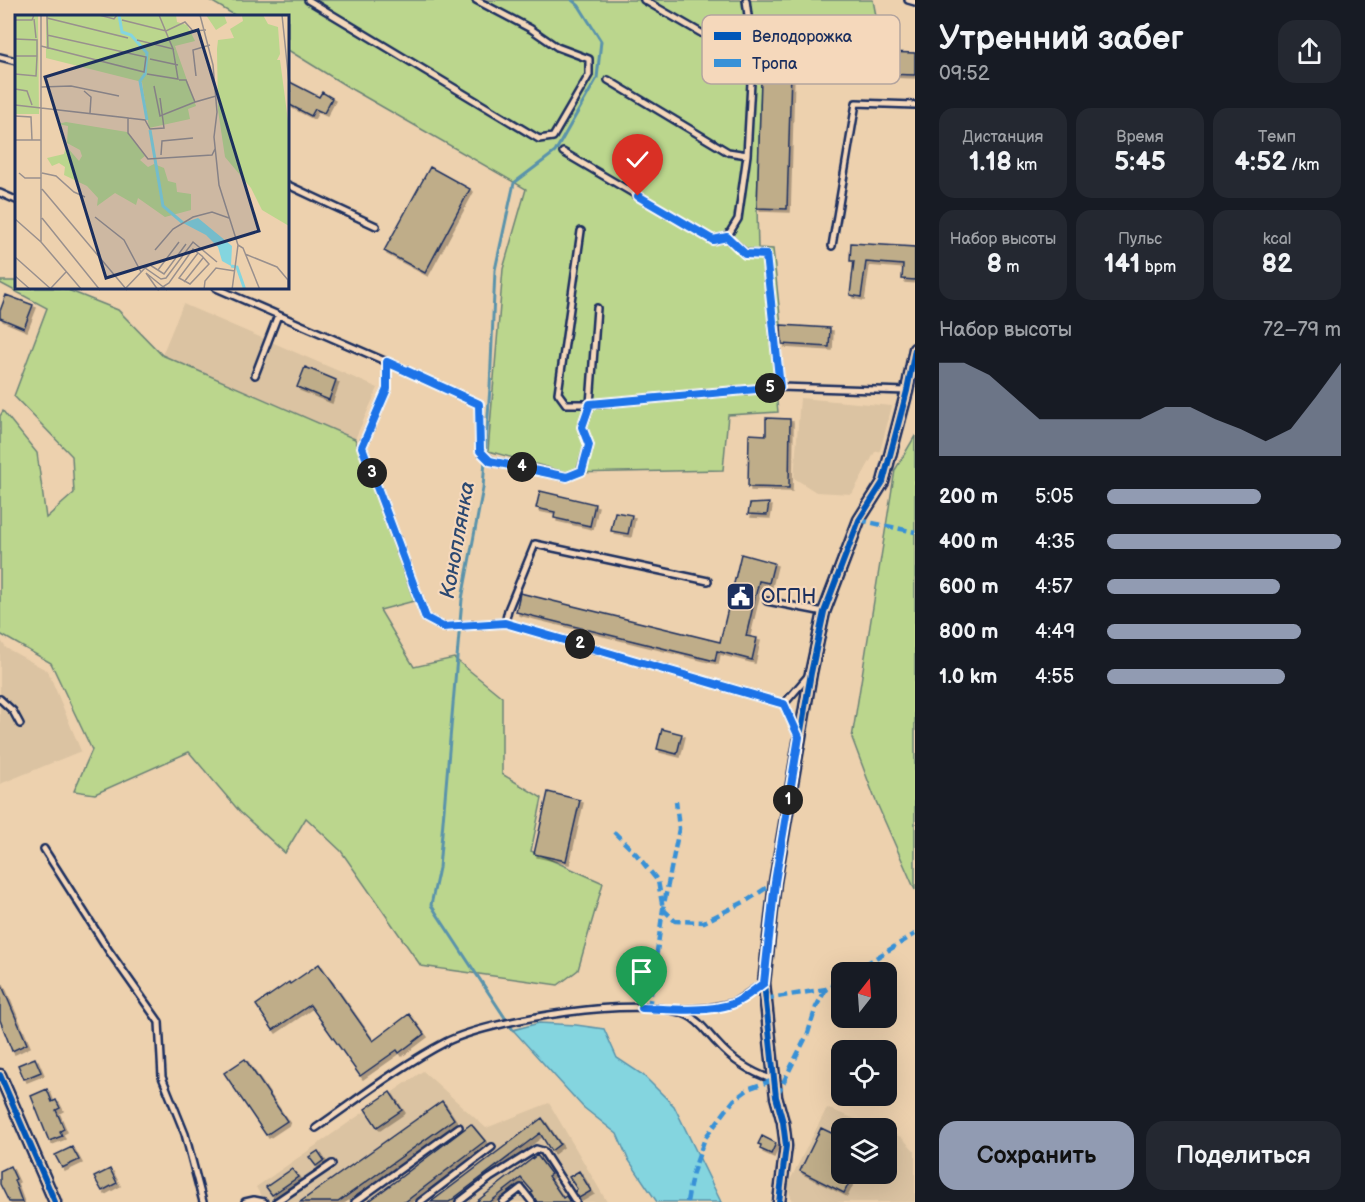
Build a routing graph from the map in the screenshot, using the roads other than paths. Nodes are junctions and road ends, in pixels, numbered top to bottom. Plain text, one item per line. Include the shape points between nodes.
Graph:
1 (308, 0) edge
2 (476, 0) edge
3 (644, 0) edge
4 (746, 0) edge
5 (908, 0) edge
6 (915, 2) edge
7 (748, 15) edge
8 (702, 33) edge
9 (0, 57) edge
10 (15, 61) edge
11 (608, 80) dead end
12 (751, 84) edge
13 (915, 105) edge
14 (563, 152) dead end
15 (747, 155) junction
16 (290, 186) edge
17 (0, 193) edge
18 (15, 200) edge
19 (376, 226) dead end
20 (581, 231) dead end
21 (727, 237) junction
22 (832, 246) dead end
23 (221, 290) edge
24 (597, 309) dead end
25 (278, 315) junction
26 (915, 349) edge
27 (387, 362) junction
28 (255, 375) dead end
29 (780, 387) junction
30 (907, 391) junction
31 (590, 404) junction
32 (708, 580) dead end
33 (767, 601) dead end
34 (824, 612) junction
35 (505, 623) junction
36 (811, 673) junction
37 (0, 699) edge
38 (784, 704) junction
39 (20, 724) dead end
40 (799, 737) junction
41 (44, 849) dead end
42 (764, 983) junction
43 (673, 1010) junction
44 (0, 1075) edge
45 (774, 1080) junction
46 (459, 1127) dead end
47 (316, 1128) dead end
48 (492, 1147) dead end
49 (332, 1164) dead end
50 (55, 1202) edge
51 (203, 1202) edge
52 (245, 1202) edge
53 (264, 1202) edge
54 (276, 1202) edge
55 (355, 1202) edge
56 (420, 1202) edge
57 (459, 1202) edge
58 (503, 1202) edge
59 (532, 1202) edge
60 (576, 1202) edge
61 (779, 1202) edge

1 - 2 lane via 539,139 553,137 589,75 589,60 557,47
3 - 8 lane
4 - 7 lane
5 - 6 lane
9 - 10 lane
11 - 15 lane via 728,152
12 - 15 lane
13 - 22 lane via 856,103
14 - 21 lane via 713,240
15 - 21 lane via 738,219
16 - 19 lane
17 - 18 lane
20 - 31 lane via 558,393 566,404
21 - 29 lane via 745,254 766,255
23 - 25 lane
24 - 31 lane
25 - 27 lane
25 - 28 lane
26 - 30 street
27 - 31 lane via 479,404 480,451 490,461 567,477 582,471 589,445 582,427
27 - 35 lane via 387,389 362,447 426,618 443,627
29 - 30 lane
29 - 31 lane
30 - 34 street via 883,482 860,520
32 - 35 lane via 534,544
33 - 34 lane
34 - 36 street
35 - 38 lane
36 - 38 lane
36 - 40 street
37 - 39 lane
38 - 40 lane
40 - 42 street via 775,882
41 - 51 lane via 159,1022 162,1077 185,1134
42 - 43 lane via 734,1003
42 - 45 street
43 - 45 lane via 689,1015 739,1064
43 - 47 lane via 578,1010 490,1028 447,1042
44 - 50 street
45 - 61 street via 786,1146
46 - 55 lane
48 - 56 lane
49 - 54 lane
52 - 53 lane
57 - 60 lane via 536,1149 543,1151
58 - 59 lane via 521,1188

